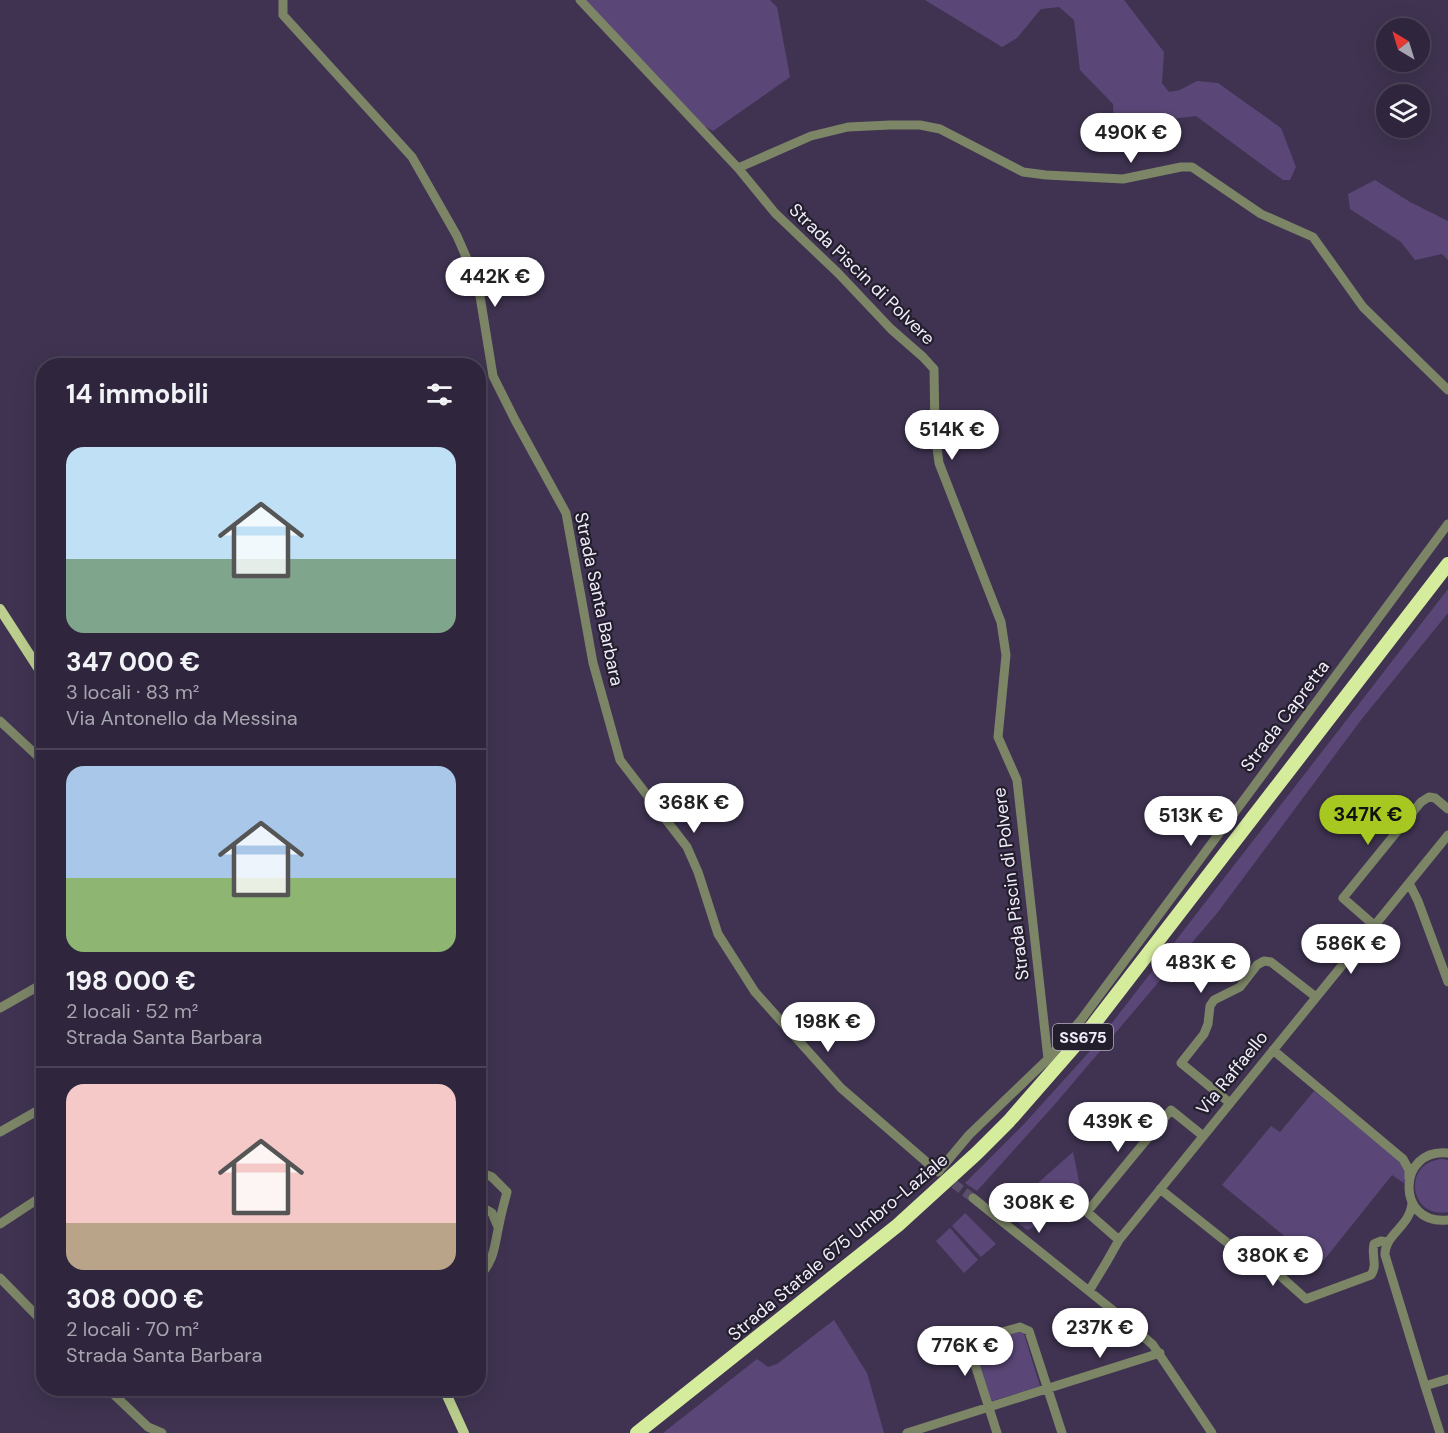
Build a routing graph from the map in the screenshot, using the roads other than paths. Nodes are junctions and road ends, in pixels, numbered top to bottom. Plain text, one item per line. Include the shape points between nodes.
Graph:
1 (283, 0) edge
2 (580, 0) edge
3 (738, 168) junction
4 (1448, 390) edge
5 (1448, 524) edge
6 (1448, 564) edge
7 (1448, 578) edge
8 (0, 609) edge
9 (36, 665) edge
10 (0, 721) edge
11 (36, 755) edge
12 (1448, 808) edge
13 (1448, 835) edge
14 (1409, 883) junction
15 (1375, 926) junction
16 (1448, 982) edge
17 (36, 988) edge
18 (1316, 997) junction
19 (0, 1008) edge
20 (1273, 1050) junction
21 (1048, 1059) junction
22 (1230, 1102) junction
23 (36, 1112) edge
24 (0, 1132) edge
25 (1202, 1135) junction
26 (1448, 1154) edge
27 (1404, 1159) junction
28 (1422, 1159) junction
29 (938, 1172) joint
30 (486, 1175) edge
31 (1409, 1178) junction
32 (1160, 1188) junction
33 (973, 1198) tunnel mouth
34 (36, 1200) edge
35 (1412, 1201) junction
36 (486, 1210) edge
37 (1428, 1217) junction
38 (1407, 1221) junction
39 (1445, 1221) edge
40 (0, 1224) edge
41 (498, 1227) junction
42 (1119, 1240) junction
43 (1388, 1242) junction
44 (486, 1270) edge
45 (0, 1278) edge
46 (1089, 1291) junction
47 (36, 1315) edge
48 (1160, 1353) junction
49 (1448, 1379) edge
50 (1425, 1386) junction
51 (1048, 1389) junction
52 (115, 1396) edge
53 (447, 1396) edge
54 (988, 1408) junction
55 (162, 1433) edge
56 (464, 1433) edge
57 (637, 1433) edge
58 (651, 1433) edge
59 (907, 1433) edge
60 (997, 1433) edge
61 (1062, 1433) edge
62 (1212, 1433) edge
63 (1440, 1433) edge

1 - 29 street, Strada Santa Barbara via 283,15 412,157 457,236 478,284 493,376 566,513 593,663 620,760 687,847 718,934 755,992 841,1088
2 - 3 street, Strada Piscin di Polvere
3 - 4 street via 811,136 848,127 890,125 940,129 1014,168 1034,173 1123,179 1192,167 1261,214 1313,237 1363,307
3 - 21 street, Strada Piscin di Polvere via 775,213 934,369 939,463 1002,622 1006,655 998,737 1017,780
5 - 21 street, Strada Capretta via 1081,1020
6 - 57 highway, Strada Statale 675 Umbro-Laziale / SS675 via 1093,1026 1023,1106 898,1225
7 - 58 highway, Strada Statale 675 Umbro-Laziale / SS675 via 1099,1031 1043,1097 903,1232
8 - 9 main road
10 - 11 street
12 - 15 street via 1435,798 1421,802 1342,898
13 - 14 street, Via Raffaello
14 - 15 street, Via Raffaello
14 - 16 street
15 - 18 street, Via Raffaello
17 - 19 street
18 - 20 street, Via Raffaello
18 - 22 street via 1271,962 1264,961 1240,987 1214,1000 1204,1034 1181,1063
20 - 22 street, Via Raffaello
20 - 27 street
21 - 29 street, Strada Capretta via 969,1135
22 - 25 street, Via Raffaello
23 - 24 street
25 - 32 street, Via Raffaello
25 - 42 street via 1171,1110 1087,1212
26 - 28 street
27 - 28 street
27 - 31 street
28 - 31 street
30 - 41 street via 507,1192
31 - 35 street
32 - 42 street, Via Raffaello
32 - 43 street via 1254,1264 1266,1263 1306,1299 1371,1275 1374,1244
33 - 46 street
34 - 40 street
35 - 37 street
35 - 38 street
36 - 41 street
37 - 38 street
37 - 39 street
38 - 43 street
41 - 44 street via 495,1249
42 - 46 street, Via Raffaello
43 - 50 street via 1385,1255
45 - 47 street
46 - 48 street
48 - 51 street
48 - 62 street
49 - 50 street
50 - 63 street
51 - 54 street
51 - 54 street via 1025,1328 977,1339 971,1352
51 - 61 street
52 - 55 street via 148,1427
53 - 56 main road
54 - 59 street
54 - 60 street

